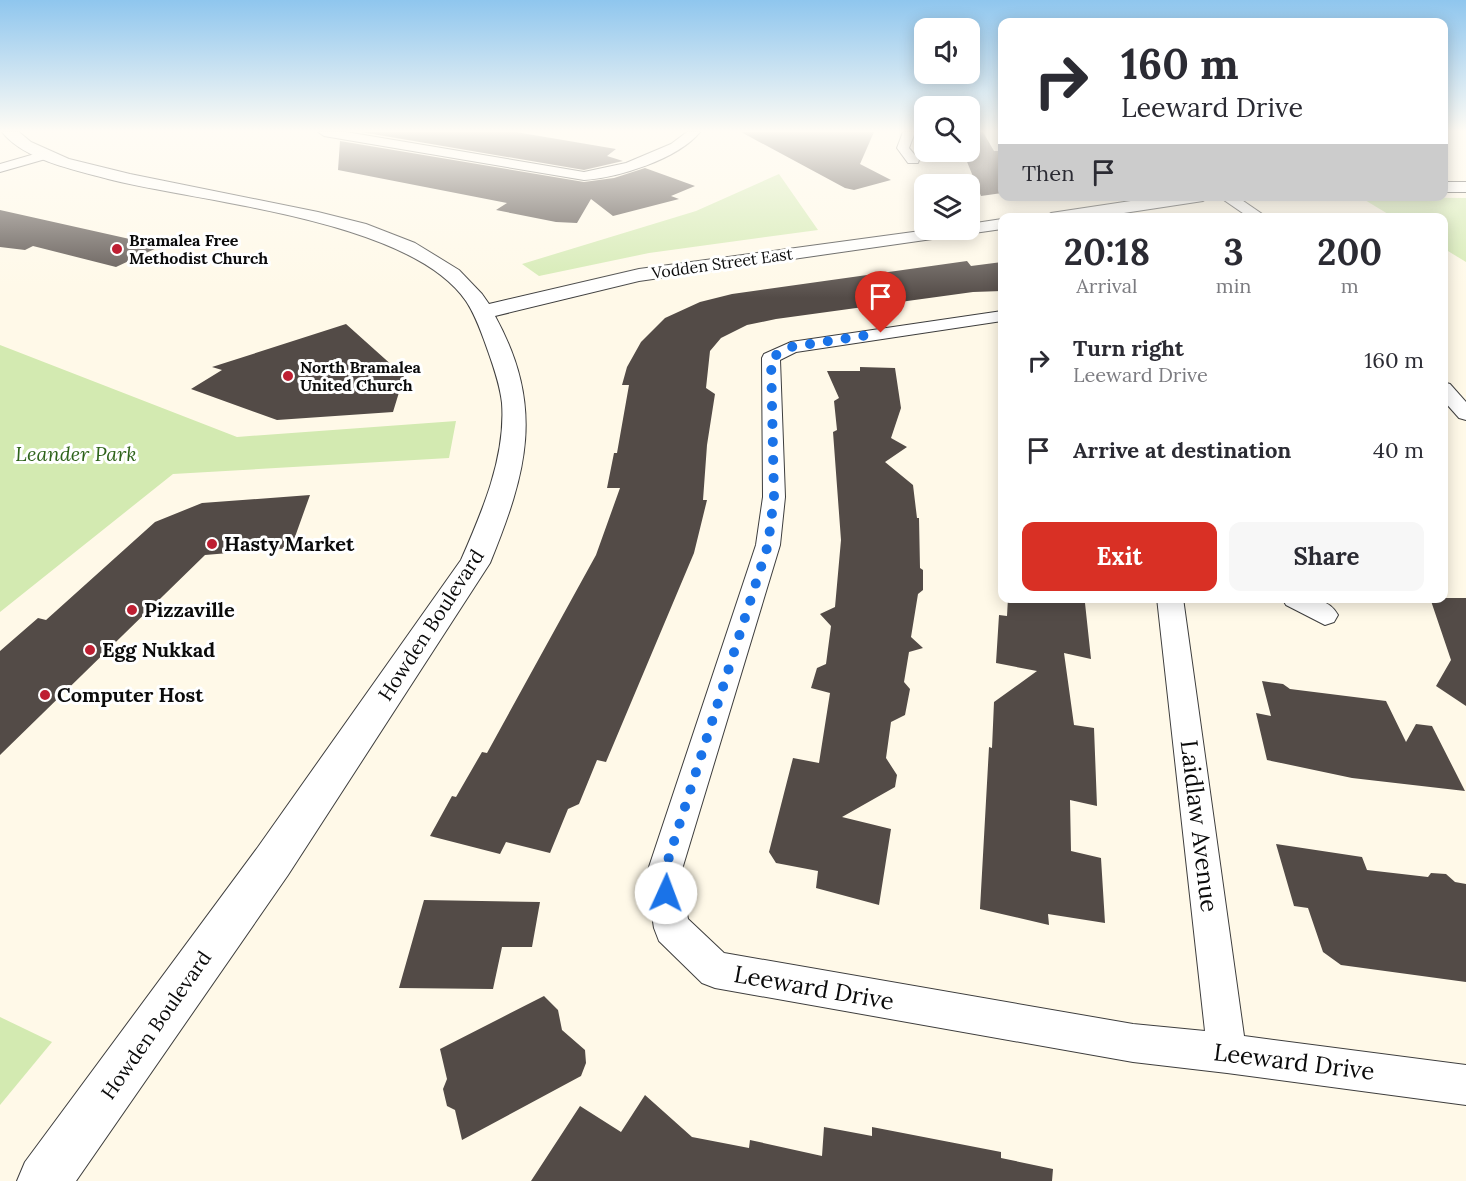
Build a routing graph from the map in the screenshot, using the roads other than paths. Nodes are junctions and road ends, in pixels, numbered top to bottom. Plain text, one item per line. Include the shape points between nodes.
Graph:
1 (172, 187) edge
2 (1168, 201) edge
3 (1233, 201) edge
4 (1086, 213) edge
5 (1254, 213) edge
6 (998, 225) edge
7 (980, 227) edge
8 (914, 237) edge
9 (483, 312) junction
10 (998, 317) edge
11 (1448, 394) edge
12 (1466, 414) edge
13 (1171, 603) edge
14 (1304, 603) edge
15 (1325, 615) dead end
16 (1227, 1053) junction
17 (1466, 1085) edge
18 (44, 1181) edge

1 - 9 street, Howden Boulevard via 318,217 387,237 452,274
2 - 4 street
3 - 5 street
6 - 7 street
8 - 9 street, Vodden Street East via 639,275
9 - 18 street, Howden Boulevard via 508,374 514,404 512,448 498,508 475,563 273,861
10 - 16 street, Leeward Drive via 791,347 771,358 774,497 768,545 663,876 672,927 715,970 1132,1043
11 - 12 street
13 - 16 street, Laidlaw Avenue
14 - 15 street
16 - 17 street, Leeward Drive

